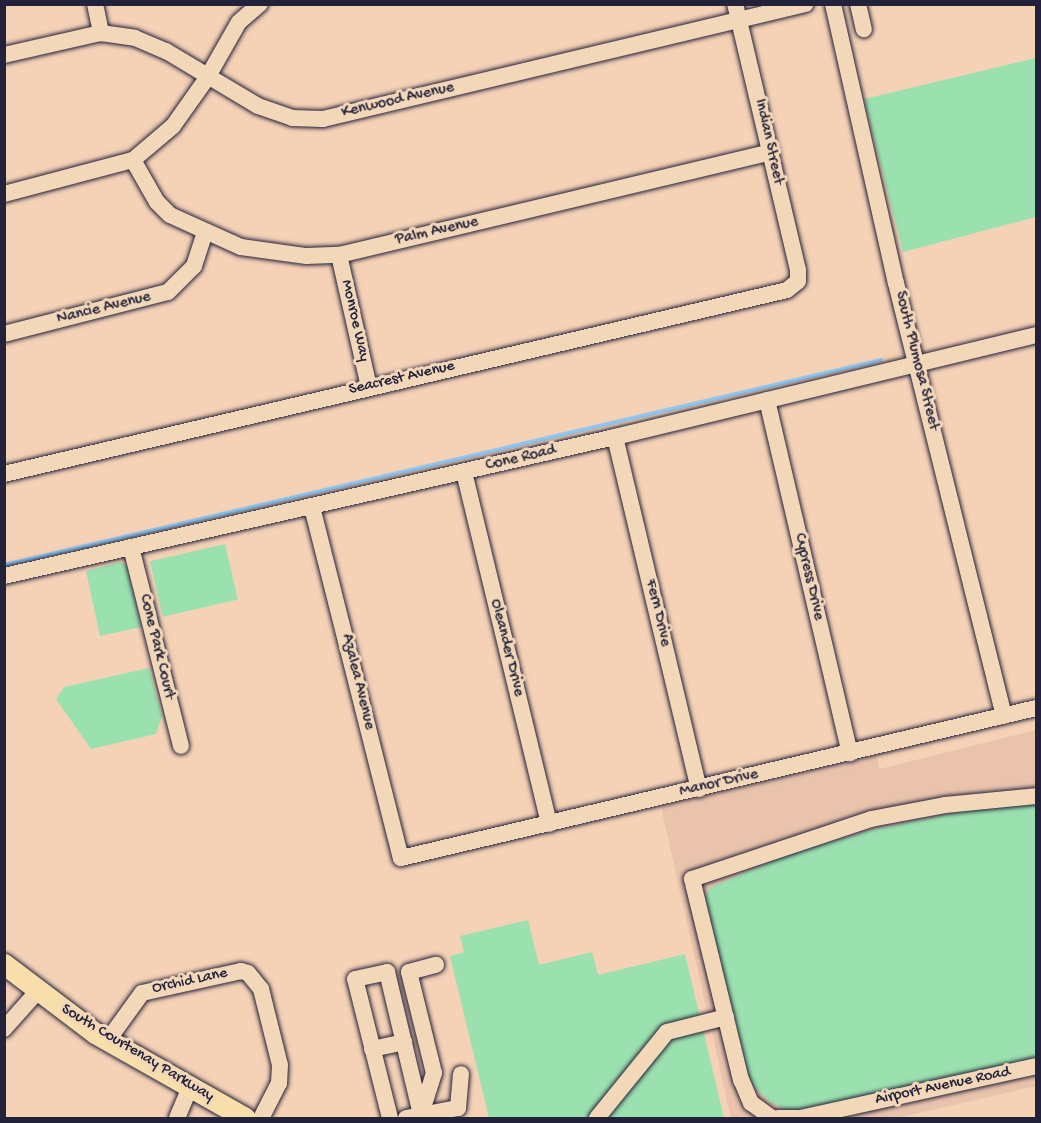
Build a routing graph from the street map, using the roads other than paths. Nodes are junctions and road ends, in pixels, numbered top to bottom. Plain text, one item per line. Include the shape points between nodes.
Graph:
1 (95, 4) edge
2 (260, 4) edge
3 (805, 4) edge
4 (833, 4) edge
5 (858, 4) edge
6 (737, 12) edge
7 (864, 29) dead end
8 (102, 33) junction
9 (4, 55) edge
10 (207, 78) junction
11 (771, 152) junction
12 (133, 160) junction
13 (4, 194) edge
14 (205, 233) junction
15 (339, 255) junction
16 (798, 281) joint
17 (4, 334) edge
18 (1036, 335) edge
19 (918, 364) junction
20 (369, 387) junction
21 (767, 400) junction
22 (615, 437) junction
23 (464, 472) junction
24 (4, 474) edge
25 (312, 507) junction
26 (131, 547) junction
27 (4, 576) edge
28 (1036, 708) edge
29 (1004, 716) junction
30 (181, 746) dead end
31 (850, 753) junction
32 (699, 789) junction
33 (1036, 796) edge
34 (549, 824) junction
35 (401, 858) joint
36 (4, 964) edge
37 (436, 965) dead end
38 (37, 992) junction
39 (726, 1017) junction
40 (4, 1029) edge
41 (108, 1040) junction
42 (404, 1042) junction
43 (372, 1049) junction
44 (1036, 1066) edge
45 (461, 1074) dead end
46 (190, 1087) junction
47 (413, 1117) edge
48 (177, 1119) edge
49 (245, 1119) edge
50 (261, 1119) edge
51 (390, 1119) edge
52 (597, 1119) edge
53 (772, 1119) edge
54 (778, 1119) edge

1 - 8 street
2 - 10 street via 239,22
3 - 6 street, Kenwood Avenue
4 - 19 street, South Plumosa Street
5 - 7 street
6 - 10 street, Kenwood Avenue via 323,119 292,118 258,106
6 - 11 street, Indian Street
8 - 9 street, Kenwood Avenue
8 - 10 street, Kenwood Avenue via 135,38 166,51
10 - 12 street via 173,126
11 - 15 street, Palm Avenue
11 - 16 street, Indian Street
12 - 13 street
12 - 14 street, Palm Avenue via 157,202 170,215
14 - 15 street, Palm Avenue via 272,253
14 - 17 street, Nancie Avenue via 194,266 168,292
15 - 20 street, Monroe Way
16 - 20 street, Seacrest Avenue via 787,290
18 - 19 street, Cone Road
19 - 21 street, Cone Road
19 - 29 street, South Plumosa Street
20 - 24 street, Seacrest Avenue
21 - 22 street, Cone Road
21 - 31 street, Cypress Drive
22 - 23 street, Cone Road
22 - 32 street, Fern Drive
23 - 25 street, Cone Road
23 - 34 street, Oleander Drive
25 - 26 street, Cone Road
25 - 35 street, Azalea Avenue
26 - 27 street, Cone Road
26 - 30 street, Cone Park Court
28 - 29 street, Manor Drive
29 - 31 street, Manor Drive
31 - 32 street, Manor Drive
32 - 34 street, Manor Drive
33 - 39 street via 945,805 871,819 692,879
34 - 35 street, Manor Drive
36 - 38 main road, South Courtenay Parkway
37 - 47 street via 410,972 434,1073
38 - 40 street
38 - 41 main road, South Courtenay Parkway
39 - 52 street via 666,1032
39 - 53 street via 741,1080 751,1103
41 - 46 main road, South Courtenay Parkway
41 - 50 street, Orchid Lane via 142,993 241,971 248,973 261,988 280,1065 279,1083
42 - 43 street
42 - 43 street via 387,972 355,980
42 - 47 street
43 - 51 street
44 - 54 street, Airport Avenue Road via 800,1118
45 - 47 street via 458,1108
46 - 48 street
46 - 49 main road, South Courtenay Parkway

